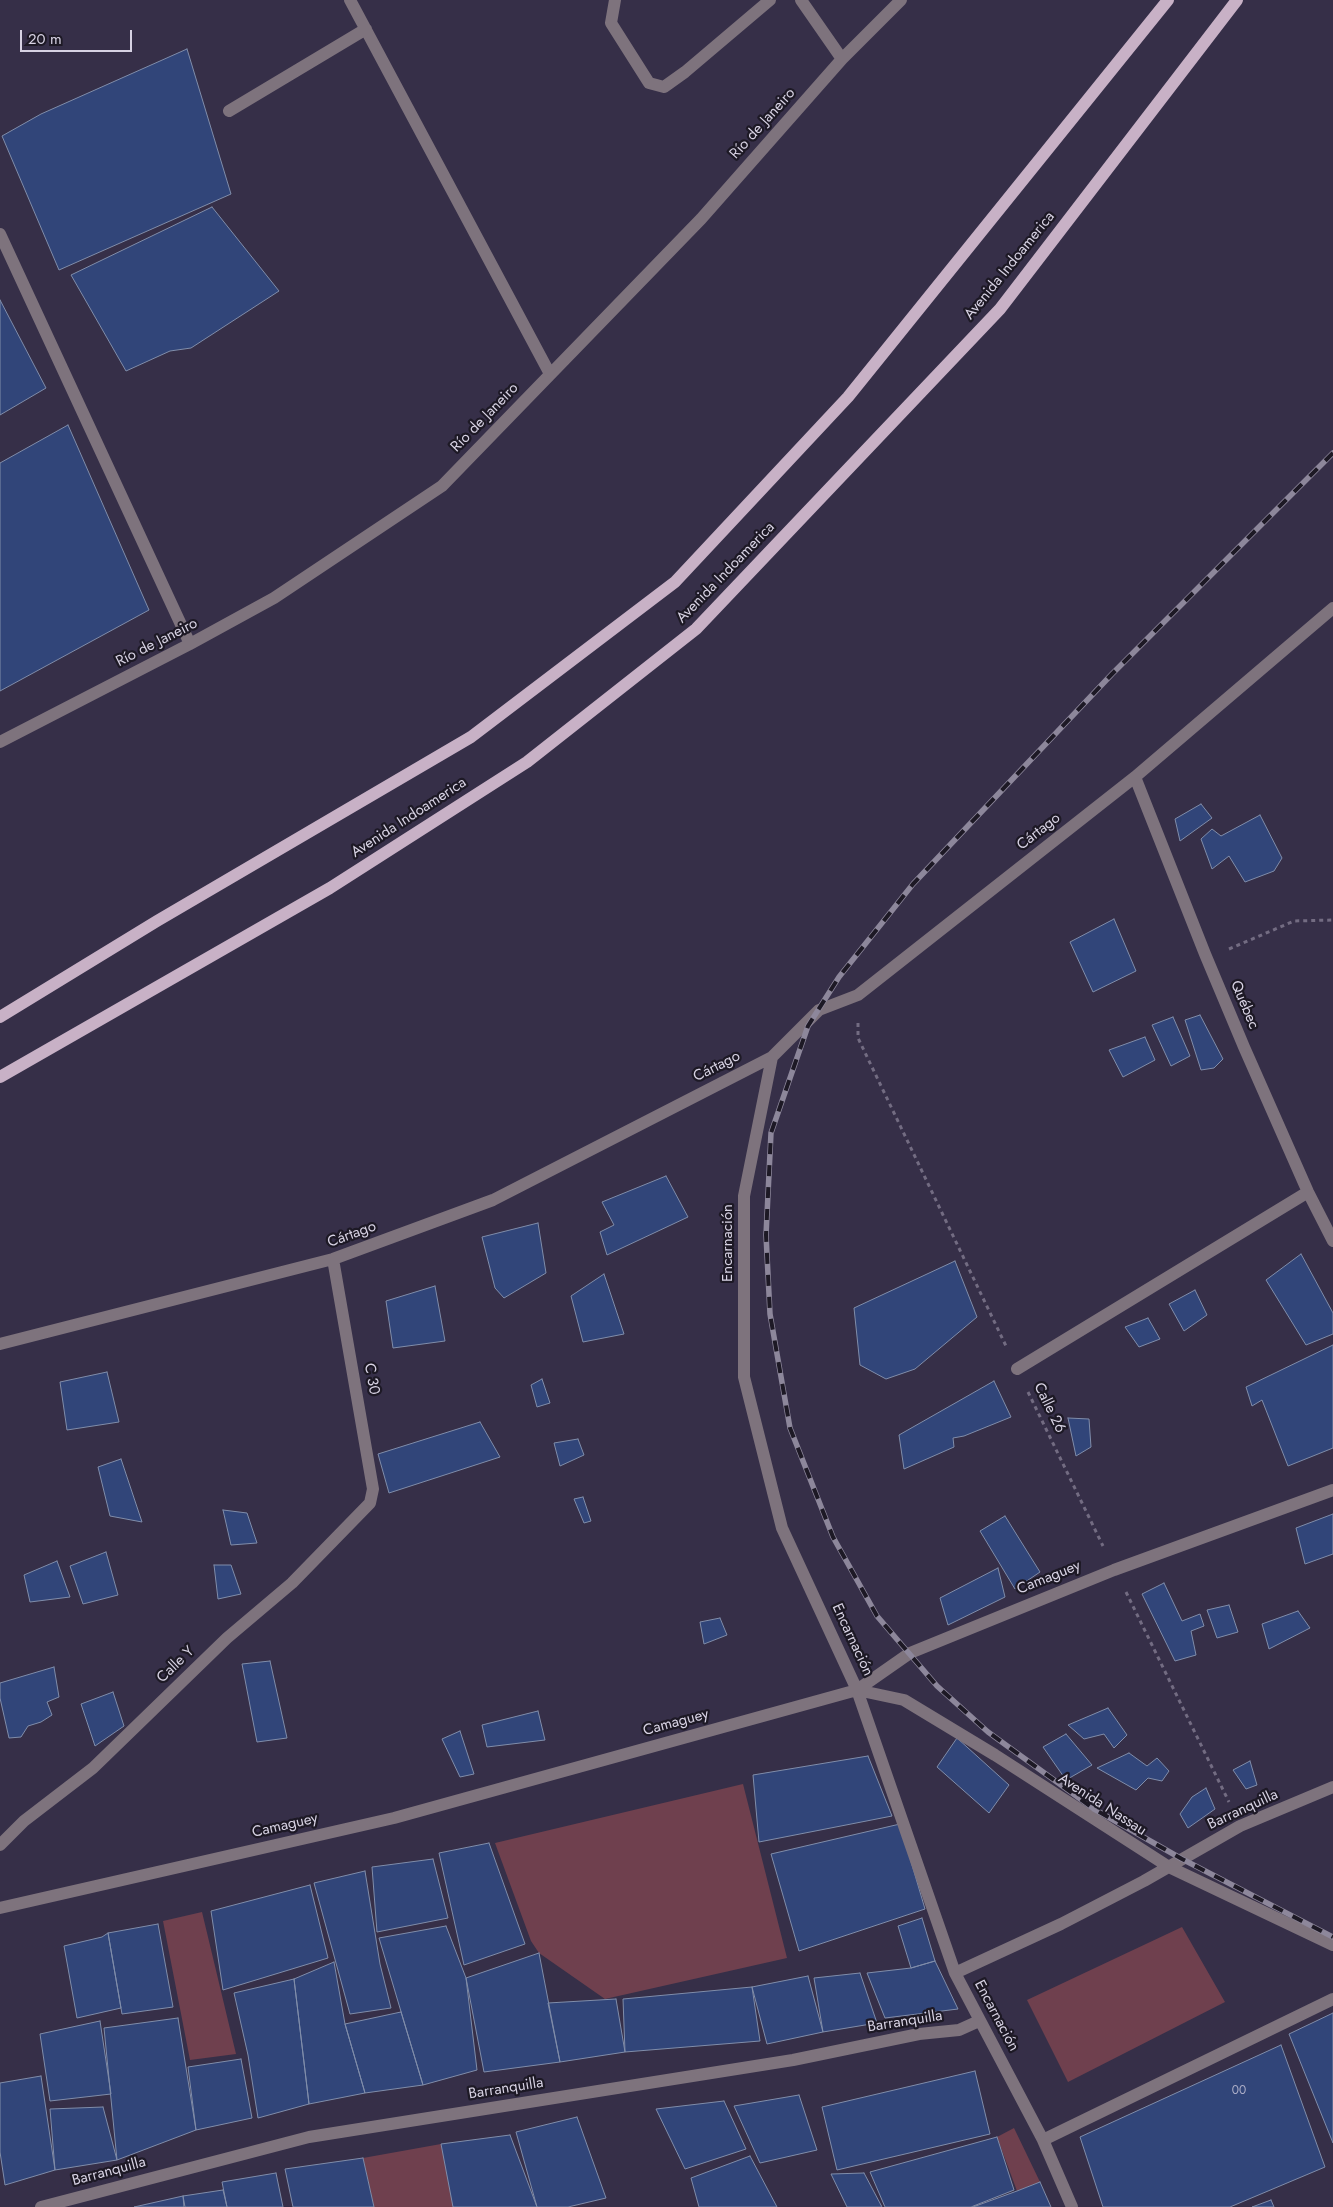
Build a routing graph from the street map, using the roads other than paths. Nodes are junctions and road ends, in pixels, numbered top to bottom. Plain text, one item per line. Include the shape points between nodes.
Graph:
1 (350, 0) edge
2 (615, 0) edge
3 (770, 0) edge
4 (801, 0) edge
5 (901, 0) edge
6 (1168, 0) edge
7 (1237, 0) edge
8 (366, 29) junction
9 (842, 60) junction
10 (229, 111) dead end
11 (0, 234) edge
12 (550, 374) junction
13 (1333, 608) edge
14 (190, 644) junction
15 (0, 742) edge
16 (1135, 777) junction
17 (0, 1017) edge
18 (772, 1057) junction
19 (0, 1078) edge
20 (1308, 1192) junction
21 (1333, 1241) edge
22 (334, 1259) junction
23 (0, 1344) edge
24 (1017, 1369) road end
25 (1333, 1490) edge
26 (370, 1504) joint
27 (857, 1690) junction
28 (1333, 1787) edge
29 (0, 1845) edge
30 (1168, 1867) junction
31 (0, 1908) edge
32 (1333, 1945) edge
33 (955, 1973) junction
34 (1333, 1999) edge
35 (979, 2021) junction
36 (1043, 2140) junction
37 (41, 2207) edge
38 (1072, 2207) edge

1 - 8 street
2 - 3 street via 611,23 649,83 664,87
4 - 9 street
5 - 9 street, Río de Janeiro
6 - 17 main road, Avenida Indoamerica via 848,397 674,582 471,736
7 - 19 main road, Avenida Indoamerica via 1000,309 696,629 527,762 330,888
8 - 10 street
8 - 12 street
9 - 12 street, Río de Janeiro via 701,219
11 - 14 street
12 - 14 street, Río de Janeiro via 442,486 274,598
13 - 16 street, Cártago
14 - 15 street, Río de Janeiro
16 - 18 street, Cártago via 858,995 819,1010
16 - 20 street, Québec via 1205,954
18 - 22 street, Cártago via 493,1200
18 - 27 street, Encarnación via 744,1196 744,1377 782,1528
20 - 21 street, Québec
20 - 24 street
22 - 23 street, Cártago
22 - 26 street, C 30 via 374,1489
25 - 27 street, Camaguey via 1114,1570 910,1653
26 - 29 street, Calle Y via 292,1583 228,1638 93,1768 24,1821
27 - 30 street, Avenida Nassau via 904,1700
27 - 31 street, Camaguey via 394,1818
27 - 33 street, Encarnación
28 - 30 street, Barranquilla via 1240,1826
30 - 32 street, Avenida Nassau
30 - 33 street, Barranquilla via 1061,1924
33 - 35 street, Encarnación
34 - 36 street
35 - 36 street, Encarnación
35 - 37 street, Barranquilla via 959,2030 919,2034 793,2060 308,2136
36 - 38 street, Encarnación

